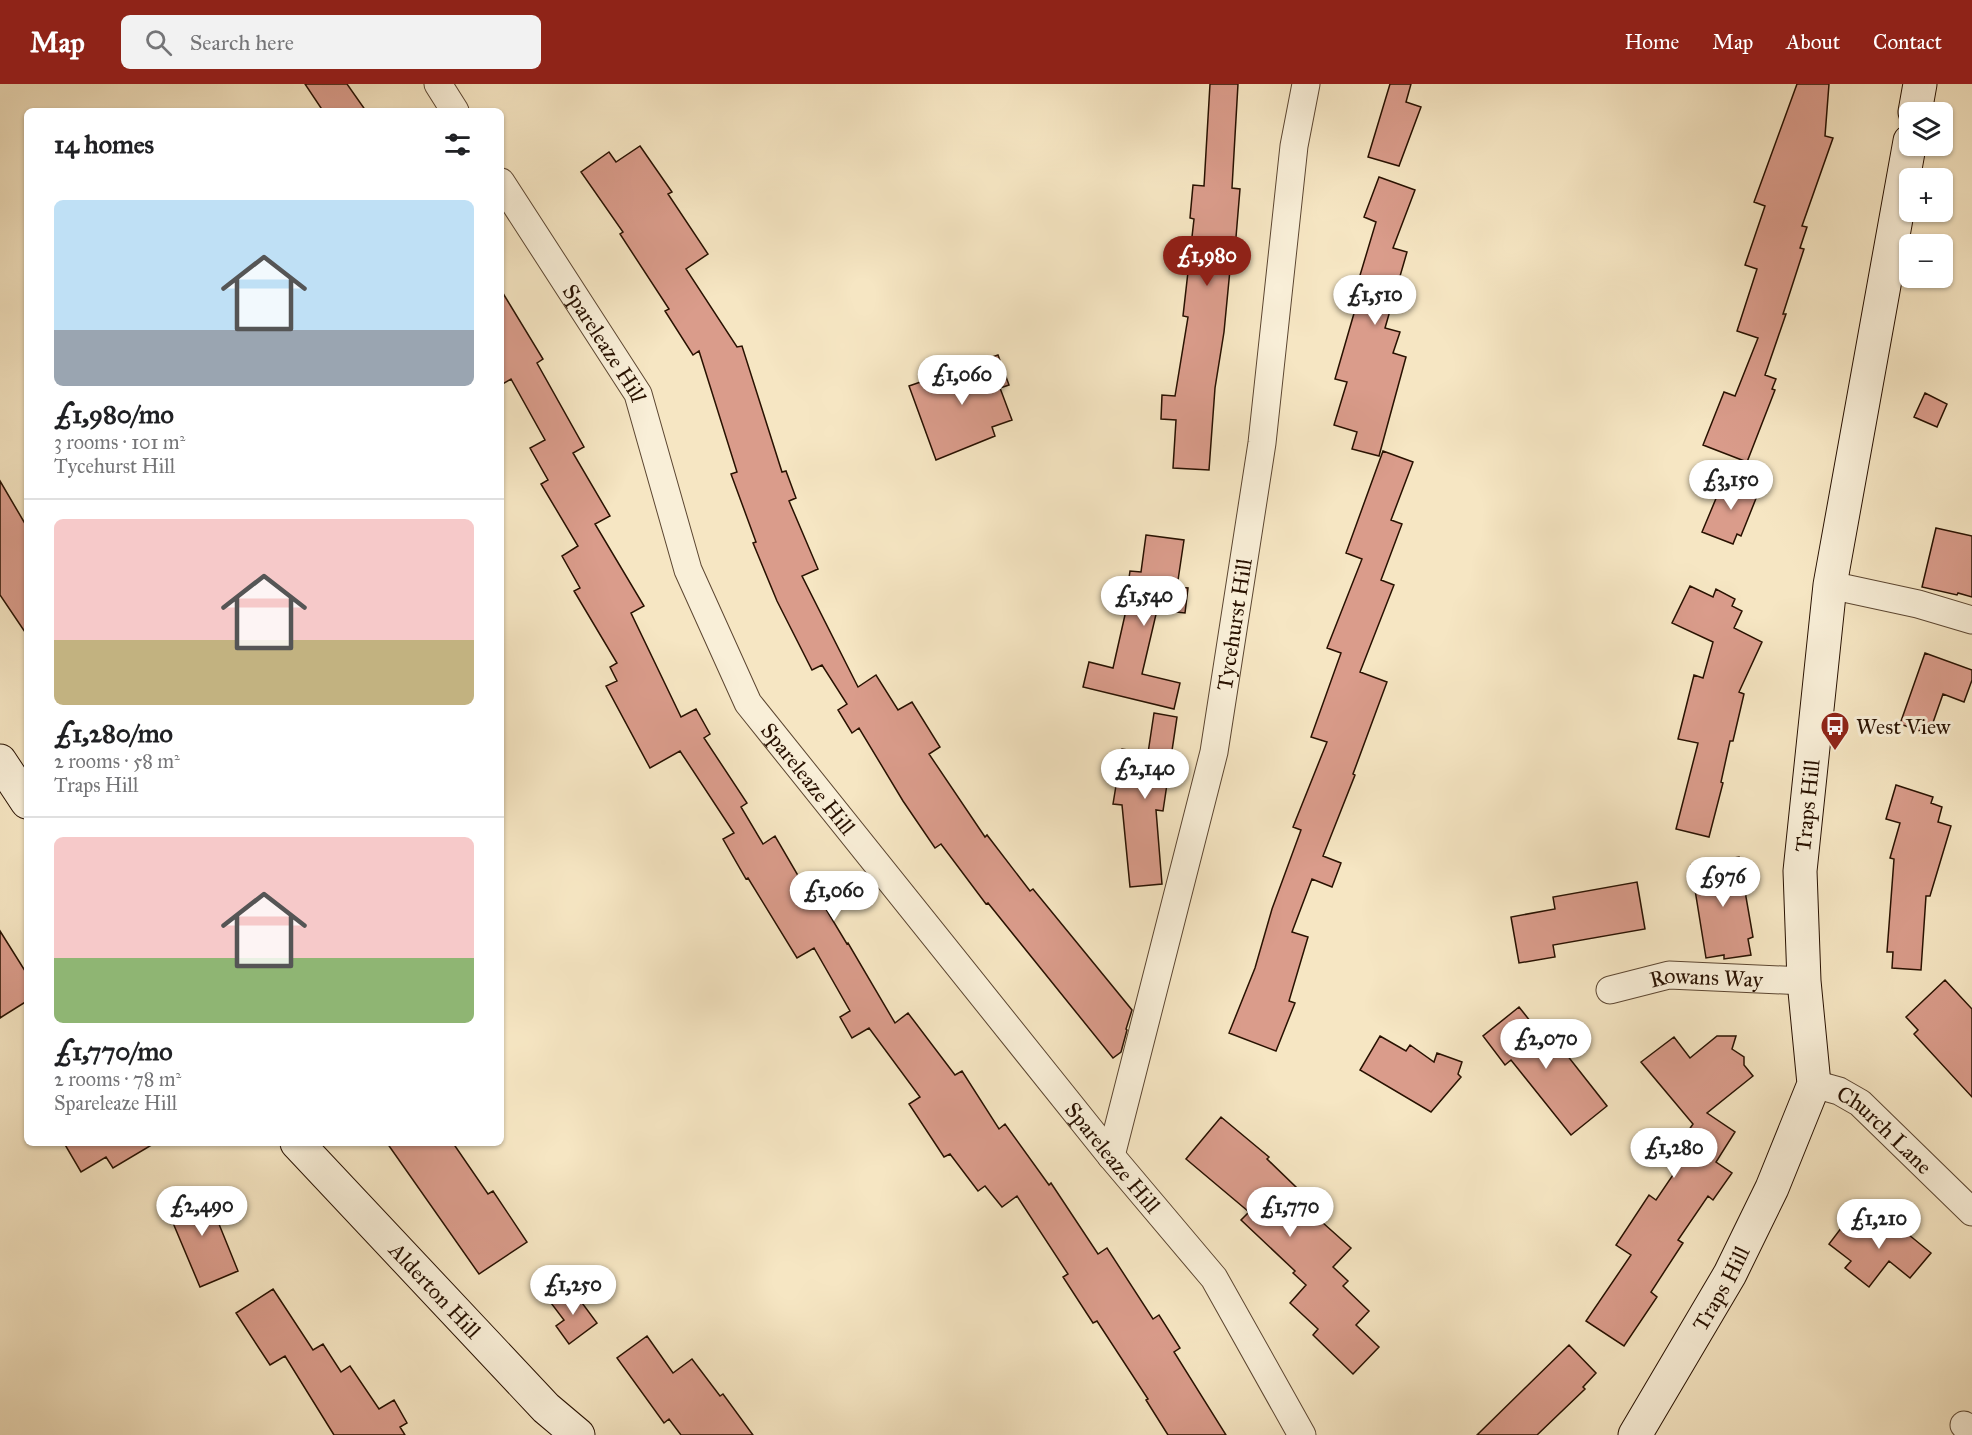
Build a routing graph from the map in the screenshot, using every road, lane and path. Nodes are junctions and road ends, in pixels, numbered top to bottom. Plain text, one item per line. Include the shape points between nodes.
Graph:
1 (438, 84) edge
2 (1306, 84) edge
3 (1920, 84) edge
4 (1917, 102) edge
5 (454, 108) edge
6 (1907, 156) edge
7 (504, 187) edge
8 (1830, 585) junction
9 (1972, 620) edge
10 (0, 761) edge
11 (24, 797) edge
12 (1804, 981) junction
13 (1610, 990) dead end
14 (1814, 1084) junction
15 (300, 1146) edge
16 (1111, 1156) junction
17 (1968, 1199) edge
18 (578, 1435) edge
19 (1302, 1435) edge
20 (1635, 1435) edge

1 - 5 street
2 - 16 street, Tycehurst Hill via 1294,146 1262,443 1214,752
3 - 4 street
6 - 8 street, Traps Hill
7 - 16 street, Spareleaze Hill via 638,394 688,570 748,704
8 - 9 street
8 - 12 street, Traps Hill via 1800,871
10 - 11 street
12 - 13 street, Rowans Way via 1669,975
12 - 14 street, Traps Hill
14 - 17 street, Church Lane via 1839,1090 1860,1103
14 - 20 street, Traps Hill via 1772,1188 1730,1274
15 - 18 street, Alderton Hill via 546,1408
16 - 19 street, Spareleaze Hill via 1214,1278

